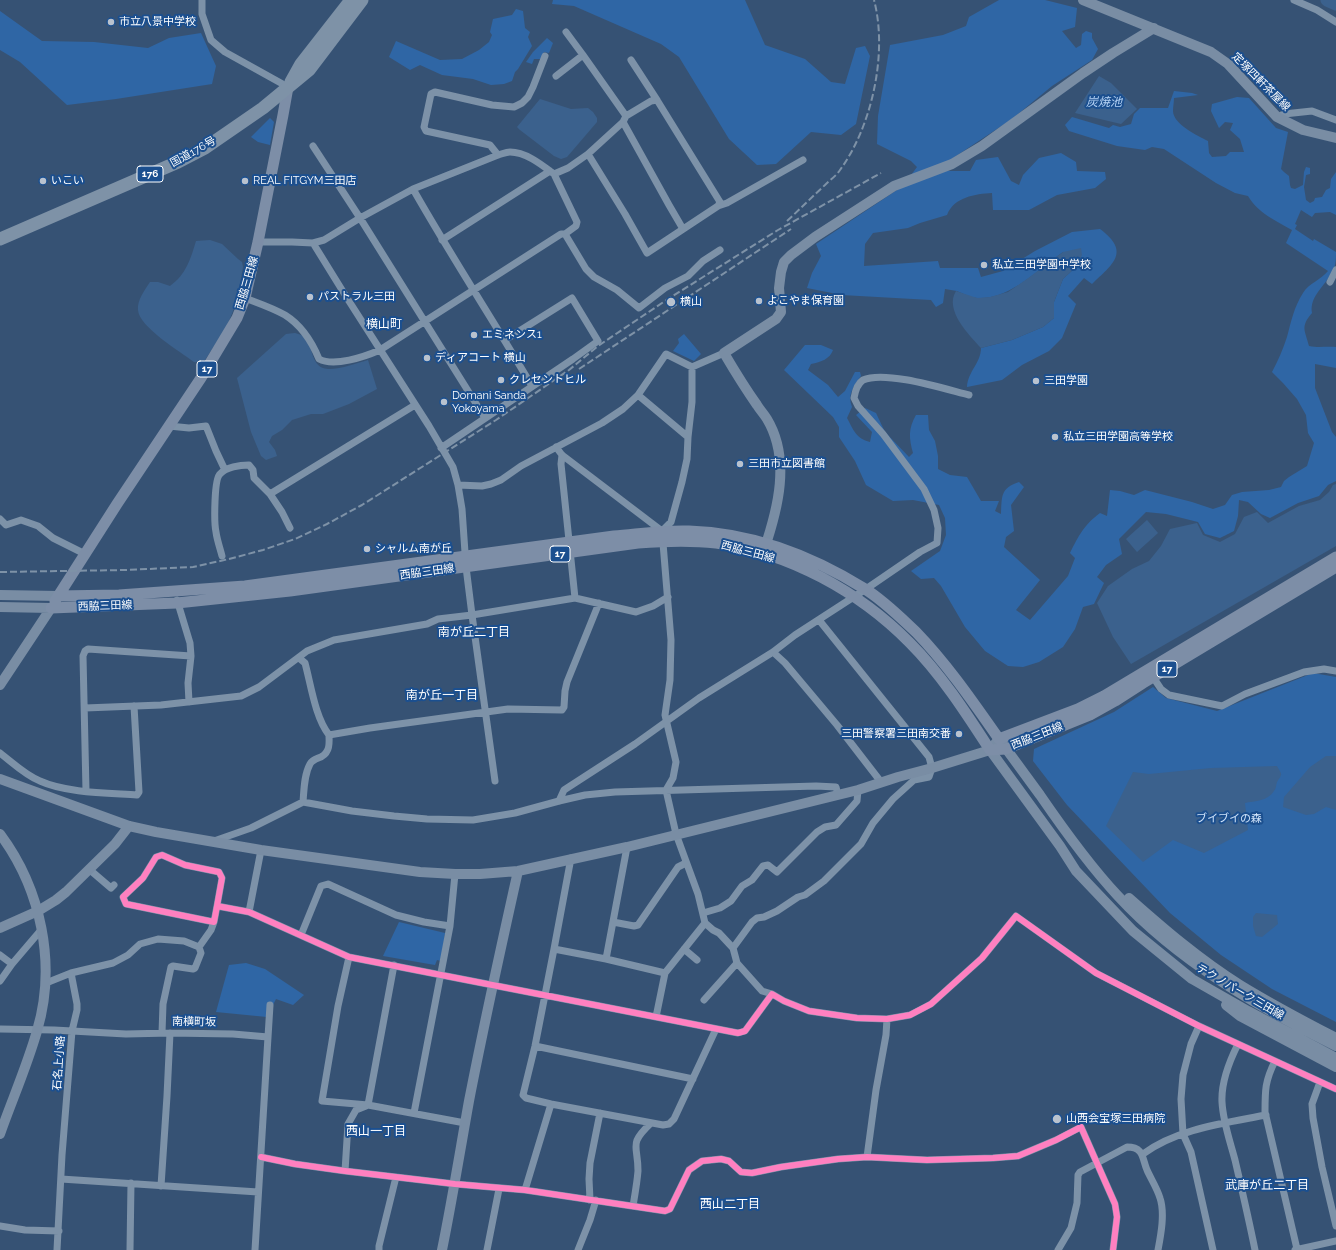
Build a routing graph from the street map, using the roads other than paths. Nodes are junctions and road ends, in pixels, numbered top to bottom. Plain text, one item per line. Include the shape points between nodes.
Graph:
1 (202, 0) edge
2 (351, 0) edge
3 (362, 0) edge
4 (1083, 0) edge
5 (1294, 0) edge
6 (1336, 22) edge
7 (1154, 28) junction
8 (566, 32) dead end
9 (584, 55) junction
10 (545, 56) dead end
11 (631, 60) dead end
12 (309, 70) junction
13 (556, 76) dead end
14 (288, 87) junction
15 (657, 100) junction
16 (284, 113) junction
17 (1278, 117) junction
18 (625, 119) junction
19 (1336, 120) edge
20 (238, 124) junction
21 (1336, 138) edge
22 (313, 146) dead end
23 (588, 154) junction
24 (498, 155) junction
25 (803, 160) dead end
26 (552, 172) junction
27 (413, 189) junction
28 (718, 206) junction
29 (360, 218) junction
30 (683, 229) junction
31 (565, 234) junction
32 (0, 239) edge
33 (442, 240) junction
34 (258, 242) junction
35 (313, 243) junction
36 (720, 250) dead end
37 (1336, 270) edge
38 (1330, 282) dead end
39 (474, 290) junction
40 (245, 298) junction
41 (424, 322) junction
42 (505, 340) junction
43 (380, 350) junction
44 (724, 353) junction
45 (692, 367) junction
46 (532, 386) junction
47 (638, 395) junction
48 (969, 395) dead end
49 (415, 405) junction
50 (485, 418) junction
51 (169, 426) junction
52 (688, 437) junction
53 (556, 447) junction
54 (441, 448) junction
55 (562, 455) junction
56 (225, 470) junction
57 (458, 485) junction
58 (270, 494) junction
59 (0, 519) edge
60 (290, 528) dead end
61 (662, 536) junction
62 (570, 548) junction
63 (764, 548) junction
64 (85, 554) junction
65 (222, 556) dead end
66 (1336, 557) edge
67 (466, 561) junction
68 (1336, 567) edge
69 (866, 589) junction
70 (0, 595) edge
71 (58, 596) junction
72 (855, 596) junction
73 (177, 597) junction
74 (668, 597) junction
75 (575, 598) junction
76 (599, 603) junction
77 (0, 607) edge
78 (51, 608) junction
79 (472, 615) junction
80 (819, 620) junction
81 (773, 652) junction
82 (191, 656) junction
83 (299, 658) junction
84 (1336, 671) edge
85 (1153, 677) junction
86 (0, 685) edge
87 (189, 702) junction
88 (134, 706) junction
89 (85, 708) junction
90 (486, 712) junction
91 (666, 723) junction
92 (329, 735) junction
93 (1000, 739) junction
94 (1006, 749) junction
95 (990, 750) junction
96 (0, 753) edge
97 (932, 768) junction
98 (0, 779) edge
99 (495, 781) dead end
100 (881, 782) junction
101 (666, 790) junction
102 (858, 790) junction
103 (86, 791) junction
104 (838, 795) junction
105 (559, 801) junction
106 (303, 802) junction
107 (129, 826) junction
108 (0, 834) edge
109 (676, 834) junction
110 (214, 841) junction
111 (627, 847) junction
112 (261, 850) junction
113 (572, 858) junction
114 (686, 863) junction
115 (90, 870) junction
116 (518, 870) junction
117 (1096, 870) junction
118 (455, 874) junction
119 (114, 885) dead end
120 (217, 906) junction
121 (38, 910) junction
122 (248, 912) junction
123 (702, 913) junction
124 (214, 922) junction
125 (613, 922) junction
126 (705, 923) junction
127 (450, 926) junction
128 (0, 928) edge
129 (41, 930) junction
130 (301, 934) junction
131 (199, 946) junction
132 (733, 948) junction
133 (554, 949) junction
134 (684, 949) junction
135 (0, 955) edge
136 (349, 957) junction
137 (606, 959) junction
138 (697, 960) dead end
139 (737, 963) junction
140 (12, 964) junction
141 (394, 965) junction
142 (71, 973) junction
143 (665, 973) junction
144 (441, 974) junction
145 (1192, 979) junction
146 (0, 981) edge
147 (46, 983) junction
148 (493, 984) junction
149 (545, 994) junction
150 (772, 994) junction
151 (704, 1000) dead end
152 (270, 1005) dead end
153 (656, 1017) junction
154 (887, 1019) junction
155 (1200, 1026) junction
156 (0, 1029) edge
157 (716, 1029) junction
158 (37, 1030) junction
159 (72, 1031) junction
160 (162, 1033) junction
161 (170, 1033) junction
162 (268, 1037) junction
163 (1336, 1038) edge
164 (1238, 1044) junction
165 (535, 1046) junction
166 (1336, 1046) edge
167 (1336, 1058) edge
168 (1275, 1061) junction
169 (1336, 1067) edge
170 (693, 1079) junction
171 (1320, 1082) junction
172 (1336, 1089) edge
173 (551, 1104) junction
174 (368, 1105) junction
175 (414, 1113) junction
176 (600, 1113) junction
177 (1266, 1115) junction
178 (465, 1123) junction
179 (651, 1123) junction
180 (1225, 1123) junction
181 (0, 1134) edge
182 (1184, 1134) junction
183 (1142, 1154) junction
184 (261, 1157) junction
185 (867, 1157) junction
186 (1096, 1163) junction
187 (345, 1171) junction
188 (396, 1177) junction
189 (61, 1179) junction
190 (131, 1183) junction
191 (455, 1184) junction
192 (161, 1186) junction
193 (499, 1189) junction
194 (525, 1190) junction
195 (258, 1192) junction
196 (593, 1200) junction
197 (633, 1206) junction
198 (0, 1226) edge
199 (1336, 1226) edge
200 (59, 1231) junction
201 (1336, 1241) edge
202 (57, 1250) edge
203 (130, 1250) edge
204 (255, 1250) edge
205 (379, 1250) edge
206 (442, 1250) edge
207 (487, 1250) edge
208 (578, 1250) edge
209 (1058, 1250) edge
210 (1113, 1250) edge
211 (1158, 1250) edge
212 (1213, 1250) edge
213 (1255, 1250) edge
214 (1296, 1250) edge

1 - 14 street via 202,14 211,40 224,52
2 - 14 highway, 国道176号 / 176 via 301,64
3 - 12 highway, 国道176号 / 176
4 - 7 street, 定塚四軒茶屋線
5 - 6 street
7 - 17 street, 定塚四軒茶屋線 via 1219,56
7 - 44 street via 1083,73 982,146 952,164 894,186 791,255 784,262 780,272 779,316
8 - 9 street
9 - 13 street
9 - 18 street
10 - 24 street via 528,96 514,107 492,105 435,92 431,94 424,127 426,131 490,145
11 - 15 street
12 - 14 highway, 国道176号 / 176
12 - 16 main road, 西脇三田線 / 17
14 - 16 main road, 西脇三田線 / 17
14 - 20 highway, 国道176号 / 176 via 263,108
15 - 18 street via 651,101
15 - 28 street via 720,202
16 - 20 main road via 275,107
16 - 34 main road, 西脇三田線 / 17
17 - 19 street via 1312,111
17 - 21 street, 定塚四軒茶屋線 via 1303,130
18 - 23 street
18 - 30 street
20 - 32 highway, 国道176号 / 176 via 205,148 178,162
22 - 29 street
23 - 26 street via 568,168
23 - 30 street via 647,253
24 - 26 street via 511,152 523,155
24 - 27 street
25 - 28 street via 727,204
26 - 31 street via 577,222 576,226
26 - 33 street
27 - 29 street
27 - 33 street
28 - 30 street
29 - 35 street via 324,240
29 - 41 street
31 - 36 street via 586,269 639,308 665,288 688,276 703,261
31 - 39 street via 561,234
33 - 39 street
34 - 35 street
34 - 40 main road, 西脇三田線 / 17
35 - 43 street
37 - 38 street
39 - 41 street
39 - 42 street
40 - 43 street via 285,315 300,328 314,347 318,359 325,362 366,356
40 - 51 main road, 西脇三田線 / 17 via 229,334
41 - 43 street
41 - 50 street
42 - 46 street
42 - 46 street via 572,298 598,340 573,360
43 - 49 street
44 - 45 street
44 - 63 street via 767,419 778,450 781,478
45 - 47 street via 666,354
45 - 52 street
46 - 50 street
47 - 52 street
47 - 53 street via 602,423
48 - 69 street via 890,377 862,381 856,389 854,398 858,406 883,434 924,489 934,510 938,528 937,544 920,552
49 - 54 street
49 - 58 street
50 - 54 street
51 - 56 street via 206,426
51 - 64 main road, 西脇三田線 / 17
52 - 61 street via 682,482 671,522
53 - 55 street
53 - 57 street via 492,484
54 - 57 street via 453,467
55 - 61 street
55 - 62 street
56 - 58 street via 249,465 254,478
56 - 65 street via 219,474 217,480 214,511
57 - 67 street
58 - 60 street
59 - 64 street via 6,525 22,520 38,526 53,538
61 - 62 main road, 西脇三田線 / 17 via 638,543
61 - 63 main road, 西脇三田線 / 17 via 742,548
61 - 74 street
62 - 67 main road, 西脇三田線 / 17
62 - 75 street
63 - 69 main road, 西脇三田線 / 17 via 811,560
63 - 72 main road, 西脇三田線 / 17
64 - 71 main road, 西脇三田線 / 17
66 - 93 main road, 西脇三田線 / 17 via 1104,696 1078,709
67 - 73 main road, 西脇三田線 / 17 via 290,590
67 - 79 street
68 - 85 main road, 西脇三田線 / 17
69 - 72 street
69 - 93 main road, 西脇三田線 / 17 via 920,637
70 - 71 street
71 - 73 main road, 西脇三田線 / 17
71 - 78 main road, 西脇三田線 / 17
72 - 80 street
72 - 95 main road, 西脇三田線 / 17 via 911,643 932,667
73 - 78 main road, 西脇三田線 / 17
73 - 82 street via 190,643
74 - 76 street via 636,612
74 - 91 street via 671,640
75 - 76 street
75 - 79 street
76 - 90 street via 567,682 562,710 508,709
77 - 78 street
78 - 86 street
79 - 83 street via 438,619 427,624 334,640
79 - 90 street
80 - 81 street
80 - 97 street via 928,758
81 - 91 street via 700,698
81 - 100 street via 837,725
82 - 87 street
82 - 89 street via 88,649 84,656
83 - 87 street via 259,688 241,696
83 - 92 street via 305,663 316,708
84 - 85 street via 1324,669 1304,672 1245,694 1222,706 1169,695
85 - 94 main road, 西脇三田線 / 17 via 1090,714
87 - 88 street
88 - 89 street
88 - 103 street via 139,792 137,795
89 - 103 street
90 - 92 street
90 - 99 street
91 - 101 street via 676,762 673,778
91 - 105 street via 564,790
92 - 106 street via 328,750 324,756 313,760 310,765
93 - 94 street, テクノパーク三田線
93 - 95 street
94 - 95 main road, 西脇三田線 / 17
94 - 117 street, テクノパーク三田線
95 - 97 street
95 - 145 street, テクノパーク三田線 via 1076,871 1133,931
96 - 103 street via 41,782
97 - 100 street
97 - 132 street via 929,777 914,780 893,798 873,823 861,844 824,881 777,911 757,918
98 - 107 street
100 - 102 street
101 - 104 street via 829,786 836,787
101 - 105 street via 585,795
101 - 109 street
102 - 104 street
102 - 123 street via 857,801 836,825 817,832 777,872 768,865 763,866 752,880 742,886 731,901 720,908
104 - 109 street
105 - 106 street via 515,813 473,820 394,816
106 - 110 street via 251,828
107 - 110 street
107 - 115 street
108 - 121 street via 17,859
109 - 111 street
109 - 114 street
110 - 112 street
111 - 113 street
111 - 125 street
112 - 118 street via 420,872
112 - 122 street
113 - 116 street
113 - 133 street
114 - 123 street
114 - 125 street via 678,867 638,924 634,926
115 - 119 street via 111,888
115 - 121 street via 56,900
116 - 118 street
116 - 148 street
117 - 163 street via 1166,930 1220,971 1267,1001
117 - 166 street, テクノパーク三田線 via 1118,897 1149,926 1220,982 1291,1024
118 - 127 street
120 - 122 street
120 - 124 street
120 - 124 street via 222,878 219,872 185,865 162,855 156,857 143,878 123,898 126,904
121 - 128 street
121 - 129 street
122 - 130 street
123 - 126 street
124 - 131 street
125 - 137 street
126 - 132 street
126 - 134 street
127 - 130 street via 396,915 328,884 321,886
127 - 144 street
129 - 140 street
129 - 147 street via 46,958
130 - 136 street
131 - 142 street via 184,941 158,939 140,944 128,955 113,963
131 - 160 street via 201,953 194,969 171,967 163,1004
132 - 139 street
133 - 137 street
133 - 149 street
134 - 138 street
134 - 143 street
135 - 140 street
136 - 141 street
136 - 174 street via 322,1101
137 - 143 street
139 - 150 street via 762,991
139 - 151 street
140 - 146 street
141 - 144 street
141 - 174 street
142 - 147 street
142 - 159 street, 石名上小路 via 77,1004
143 - 153 street
144 - 148 street
144 - 175 street
145 - 167 street, テクノパーク三田線
145 - 169 street via 1240,1016
147 - 158 street
148 - 149 street
148 - 178 street
149 - 153 street
149 - 165 street
150 - 154 street via 809,1011 857,1018
150 - 157 street via 745,1031 738,1033
152 - 162 street
153 - 157 street
154 - 155 street via 910,1015 931,1004 982,958 1016,916 1096,973
154 - 185 street
155 - 164 street
155 - 182 street via 1191,1044 1183,1075 1181,1099
156 - 158 street, 南横町坂
157 - 170 street
158 - 159 street, 南横町坂
158 - 181 street
159 - 160 street, 南横町坂
159 - 189 street, 石名上小路
160 - 161 street, 南横町坂
161 - 162 street, 南横町坂
161 - 192 street
162 - 184 street
164 - 168 street
164 - 180 street via 1230,1060 1223,1086
165 - 170 street
165 - 173 street via 523,1095
168 - 171 street
168 - 177 street via 1264,1089
170 - 179 street via 674,1120 663,1125
171 - 172 street
171 - 199 street via 1312,1104
173 - 176 street
173 - 194 street
174 - 175 street
174 - 187 street via 356,1110 348,1124
175 - 178 street
176 - 179 street
176 - 196 street via 590,1163 589,1179
177 - 180 street
177 - 214 street
178 - 191 street
179 - 197 street via 636,1140 638,1169
180 - 182 street
180 - 213 street
182 - 183 street via 1152,1147
182 - 212 street via 1191,1152
183 - 186 street via 1134,1147 1128,1147
183 - 211 street via 1160,1199 1162,1216
184 - 187 street
184 - 195 street
185 - 186 street via 927,1160 1018,1156 1081,1127
185 - 197 street via 838,1159 752,1173 741,1172 729,1161 721,1159 702,1161 689,1170 670,1209 665,1211
186 - 209 street via 1078,1175 1077,1203 1071,1228
186 - 210 street via 1117,1217
187 - 188 street
188 - 191 street
188 - 205 street
189 - 190 street
189 - 200 street, 石名上小路
190 - 192 street
190 - 203 street
191 - 193 street
191 - 206 street
192 - 195 street
193 - 194 street
193 - 207 street
194 - 196 street
195 - 204 street
196 - 197 street
196 - 208 street via 590,1220
198 - 200 street
200 - 202 street, 石名上小路
201 - 214 street

